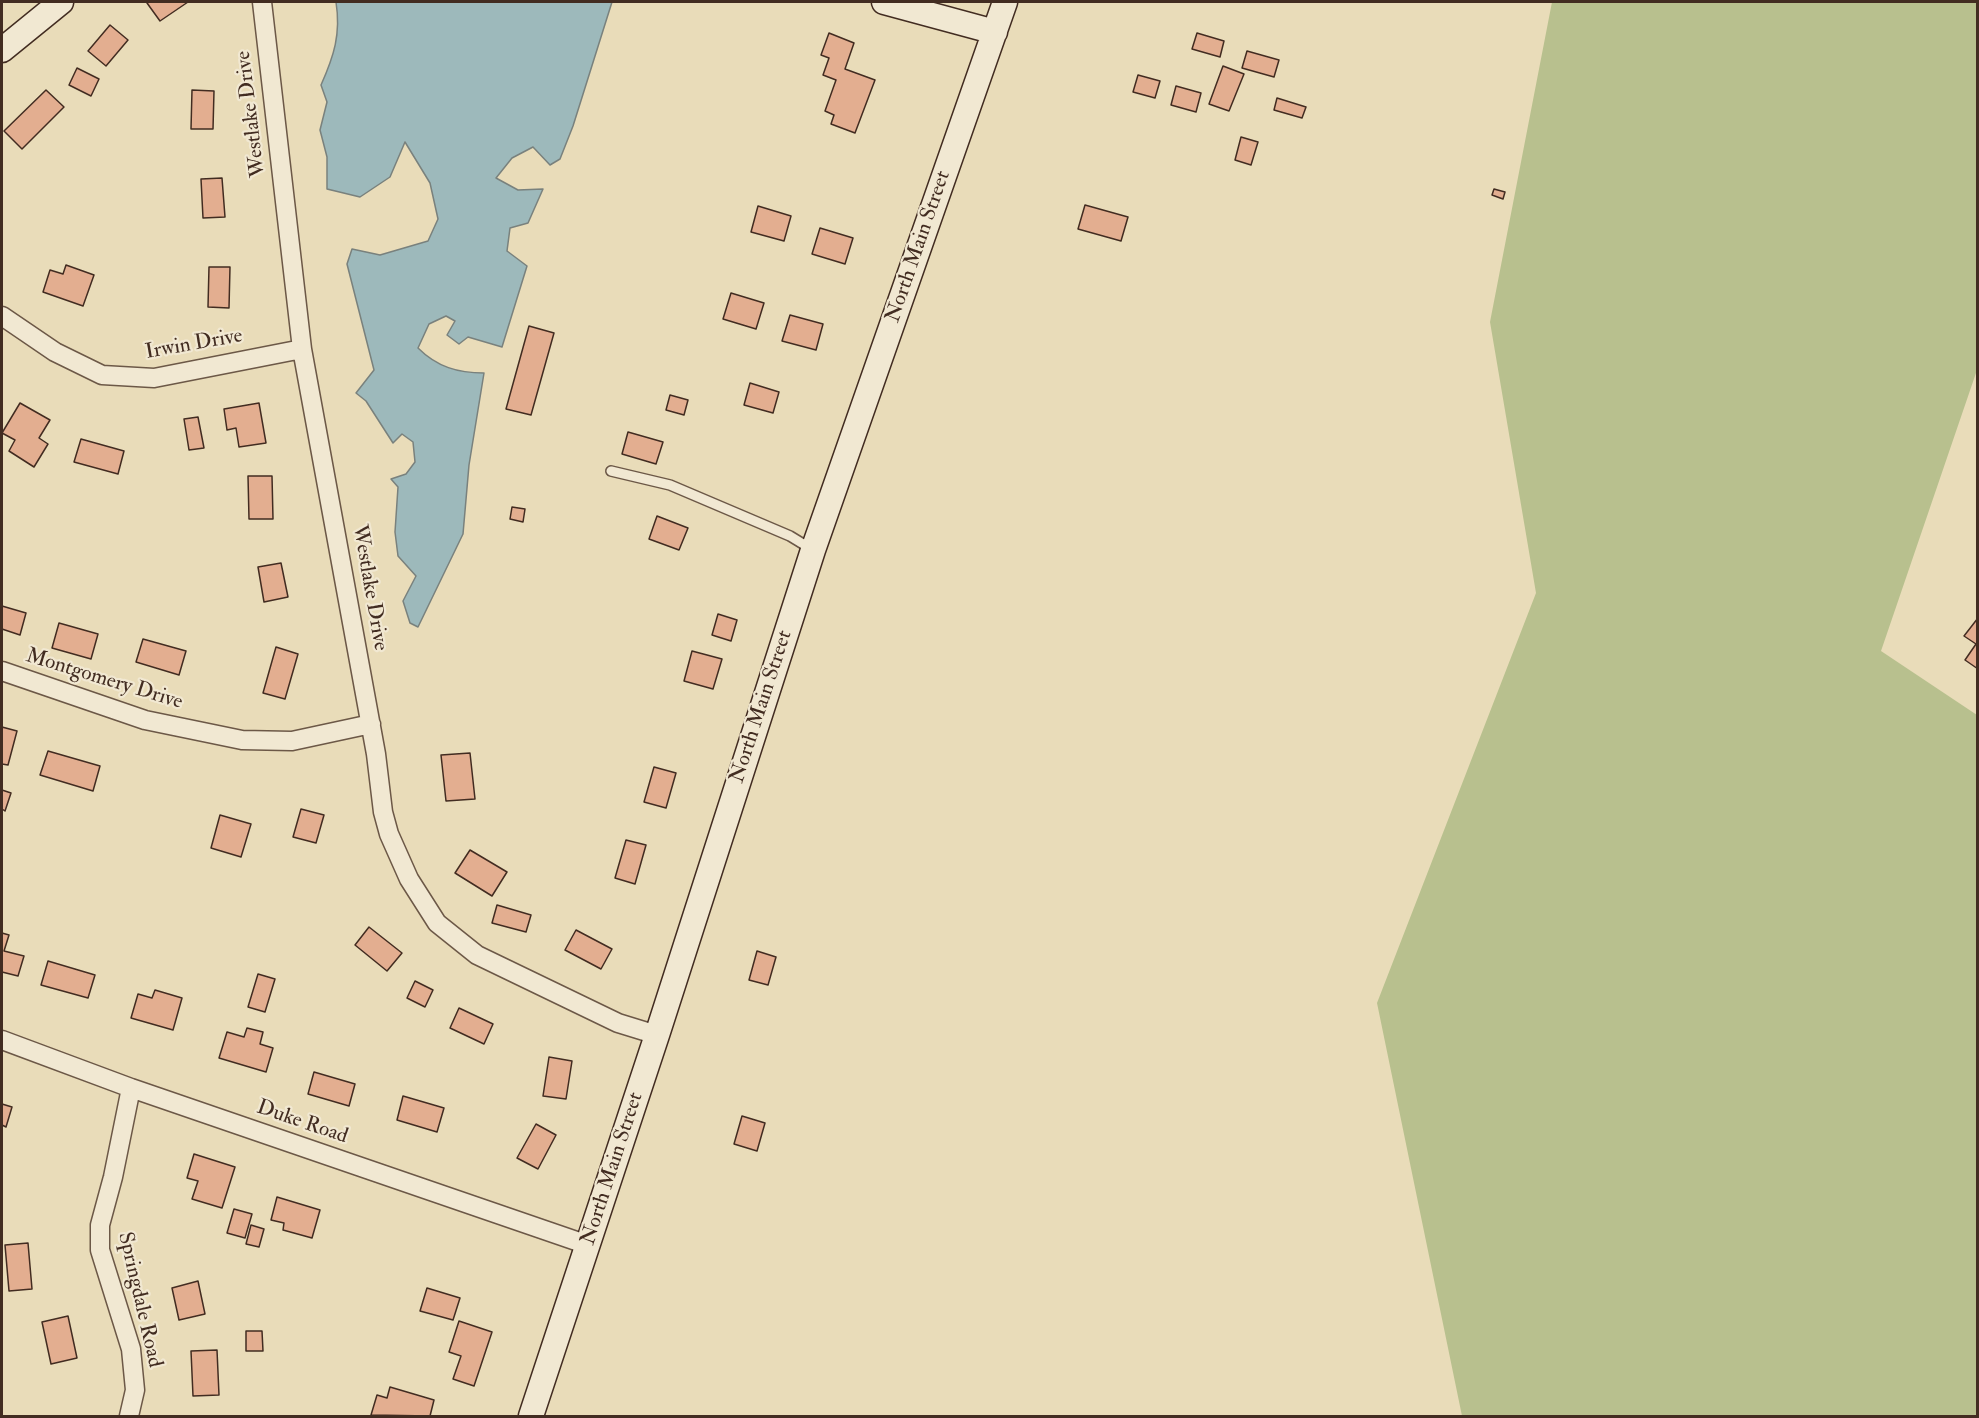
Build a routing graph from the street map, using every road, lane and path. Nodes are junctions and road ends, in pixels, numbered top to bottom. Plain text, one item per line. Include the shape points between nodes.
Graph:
1 (61, 2) edge
2 (262, 2) edge
3 (884, 2) edge
4 (1005, 2) edge
5 (995, 32) junction
6 (2, 50) edge
7 (2, 316) edge
8 (302, 349) junction
9 (611, 471) dead end
10 (813, 550) junction
11 (2, 671) edge
12 (371, 724) junction
13 (657, 1035) junction
14 (2, 1040) edge
15 (131, 1088) junction
16 (588, 1245) junction
17 (129, 1416) edge
18 (531, 1416) edge

1 - 6 street
2 - 8 street, Westlake Drive
3 - 5 street
4 - 5 street, North Main Street
5 - 10 street, North Main Street
7 - 8 street, Irwin Drive via 55,352 102,375 154,378
8 - 12 street, Westlake Drive
9 - 10 lane via 670,485 790,536
10 - 13 street, North Main Street
11 - 12 street, Montgomery Drive via 145,720 242,740 292,741
12 - 13 street, Westlake Drive via 389,834 409,879 437,923 477,955 618,1023
13 - 16 street, North Main Street
14 - 15 street, Duke Road
15 - 16 street, Duke Road
15 - 17 street, Springdale Road via 100,1225 100,1250 131,1349 135,1390
16 - 18 street, North Main Street

